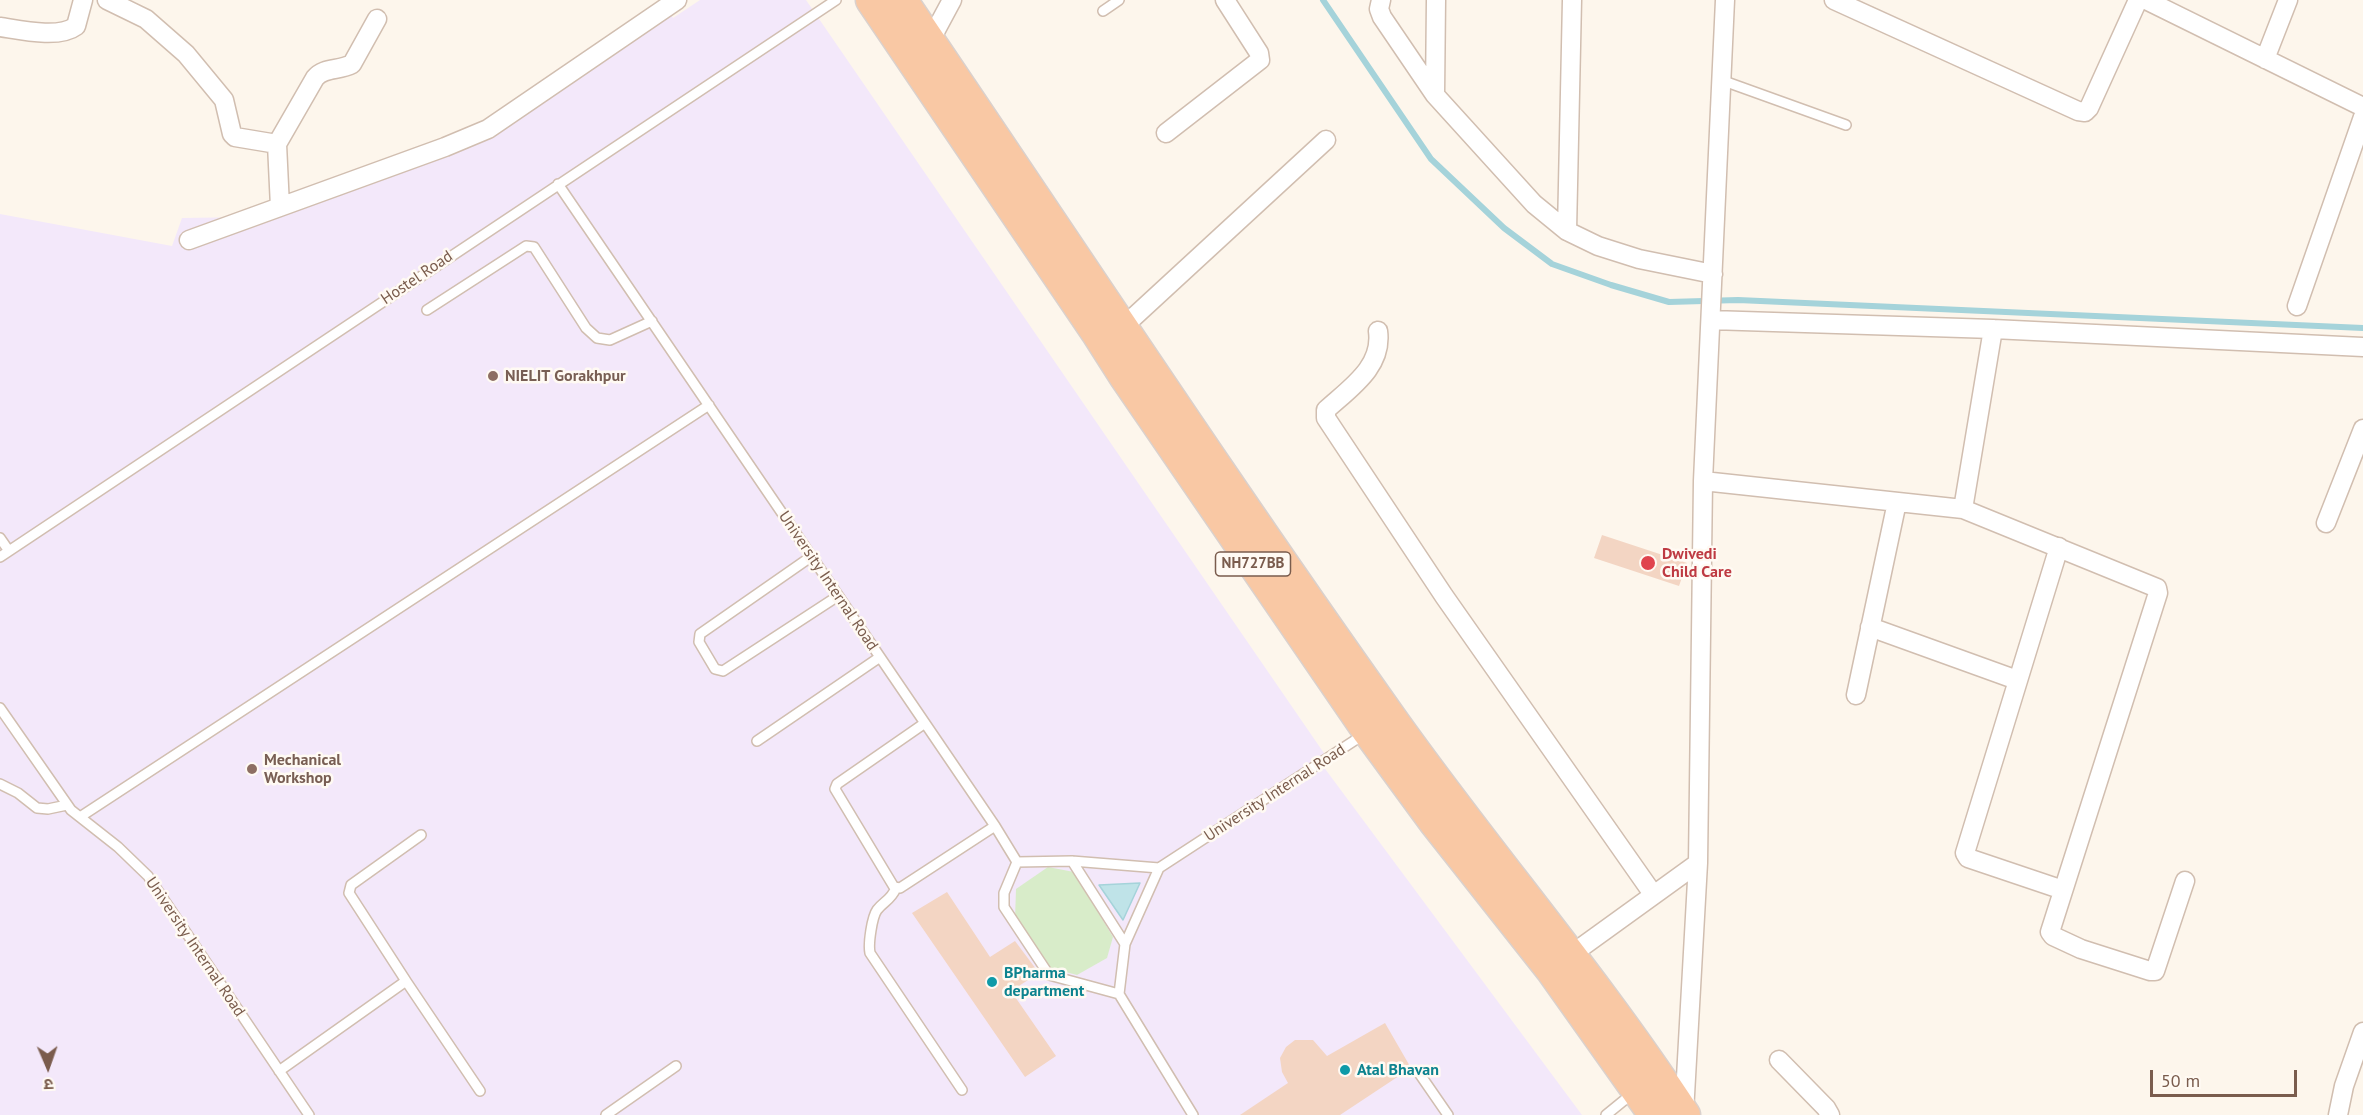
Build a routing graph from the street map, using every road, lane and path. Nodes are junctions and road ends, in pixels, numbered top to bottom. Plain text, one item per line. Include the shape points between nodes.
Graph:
1 (83, 0) edge
2 (107, 0) edge
3 (677, 0) edge
4 (836, 0) edge
5 (871, 0) edge
6 (902, 0) edge
7 (952, 0) edge
8 (1119, 0) edge
9 (1225, 0) edge
10 (1381, 0) edge
11 (1436, 0) edge
12 (1572, 0) edge
13 (1725, 0) edge
14 (1834, 0) edge
15 (2138, 0) edge
16 (2146, 0) edge
17 (2288, 0) edge
18 (1103, 11) dead end
19 (377, 19) dead end
20 (0, 27) edge
21 (930, 41) junction
22 (2265, 59) junction
23 (1722, 80) junction
24 (1435, 95) junction
25 (2363, 107) edge
26 (2363, 117) edge
27 (1846, 125) dead end
28 (1166, 133) dead end
29 (1326, 140) dead end
30 (277, 144) junction
31 (558, 184) junction
32 (280, 207) junction
33 (1567, 231) junction
34 (189, 240) dead end
35 (1712, 283) junction
36 (2297, 306) dead end
37 (427, 310) dead end
38 (1711, 317) junction
39 (652, 321) junction
40 (1124, 326) junction
41 (1993, 329) junction
42 (1378, 331) dead end
43 (2363, 347) edge
44 (709, 405) junction
45 (2363, 429) edge
46 (1703, 481) junction
47 (1897, 502) junction
48 (1963, 508) junction
49 (2326, 522) dead end
50 (0, 538) edge
51 (2059, 548) junction
52 (4, 554) edge
53 (812, 556) junction
54 (838, 596) junction
55 (1870, 627) junction
56 (880, 657) junction
57 (2017, 680) junction
58 (1856, 695) dead end
59 (0, 708) edge
60 (925, 723) junction
61 (1379, 725) junction
62 (757, 741) dead end
63 (0, 784) edge
64 (67, 805) junction
65 (80, 817) junction
66 (995, 826) junction
67 (421, 835) dead end
68 (1072, 861) junction
69 (1017, 862) junction
70 (1698, 863) junction
71 (1159, 868) junction
72 (2185, 881) dead end
73 (896, 888) junction
74 (2063, 890) junction
75 (1653, 894) junction
76 (1125, 944) junction
77 (1572, 954) junction
78 (406, 981) junction
79 (1119, 994) junction
80 (2363, 1032) edge
81 (1779, 1060) dead end
82 (676, 1066) dead end
83 (279, 1071) junction
84 (1419, 1073) dead end
85 (962, 1090) dead end
86 (1637, 1090) junction
87 (480, 1091) dead end
88 (309, 1115) edge
89 (606, 1115) edge
90 (1193, 1115) edge
91 (1448, 1115) edge
92 (1606, 1115) edge
93 (1654, 1115) edge
94 (1684, 1115) edge
95 (1830, 1115) edge
96 (2338, 1115) edge

1 - 20 street via 76,26 70,30 35,33
2 - 30 street via 146,19 186,54 224,100 232,134
3 - 32 street via 488,129
4 - 31 lane, Hostel Road
5 - 61 highway, NH727BB via 1124,376
6 - 21 highway, NH727BB
7 - 21 street
8 - 18 lane
9 - 28 street via 1260,60
10 - 24 street via 1382,17
11 - 24 street
12 - 33 street
13 - 23 street
14 - 15 street via 2085,112
16 - 22 street
17 - 22 street
19 - 30 street via 352,64 323,71 315,78
21 - 40 highway, NH727BB
22 - 25 street
23 - 27 lane
23 - 35 street
24 - 33 street via 1533,204
26 - 36 street
29 - 40 street
30 - 32 street
31 - 39 lane, University Internal Road
31 - 52 lane, Hostel Road
32 - 34 street
33 - 35 street via 1598,246
35 - 38 street
37 - 39 lane via 530,246 586,328 597,338 610,340
38 - 41 street
38 - 46 street
39 - 44 lane, University Internal Road
40 - 61 highway, NH727BB
41 - 43 street
41 - 48 street
42 - 75 street via 1373,363 1326,410 1326,418 1444,596
44 - 53 lane, University Internal Road
44 - 65 lane
45 - 49 street
46 - 47 street
46 - 70 street
47 - 48 street
47 - 55 street
48 - 51 street
50 - 52 lane
51 - 57 street
51 - 74 street via 2152,585 2158,593
53 - 54 lane, University Internal Road
53 - 54 lane via 700,634 699,642 716,669 723,671
54 - 56 lane, University Internal Road
55 - 57 street
55 - 58 street
56 - 60 lane, University Internal Road
56 - 62 lane
57 - 74 street via 1965,853 1968,858
59 - 64 lane, University Internal Road
60 - 66 lane, University Internal Road
60 - 73 lane via 835,789
61 - 71 lane, University Internal Road
61 - 77 highway, NH727BB via 1455,807
61 - 86 highway, NH727BB via 1434,822 1551,970
63 - 64 lane via 37,808
64 - 65 lane, University Internal Road
65 - 83 lane, University Internal Road via 148,876
66 - 69 lane, University Internal Road
66 - 73 lane
67 - 78 lane via 351,885 350,893
68 - 69 lane
68 - 71 lane
68 - 76 lane
69 - 79 lane via 1004,893 1004,907 1049,975
70 - 75 street
70 - 94 street
71 - 76 lane
72 - 74 street via 2155,971 2081,949 2053,936 2050,928
73 - 85 lane via 889,901 876,911 870,953
75 - 77 street
76 - 79 lane
77 - 94 highway, NH727BB
78 - 83 lane
78 - 87 lane
79 - 90 lane
80 - 96 street
81 - 95 street
82 - 89 lane
83 - 88 lane, University Internal Road
84 - 91 lane
86 - 92 lane
86 - 93 highway, NH727BB

